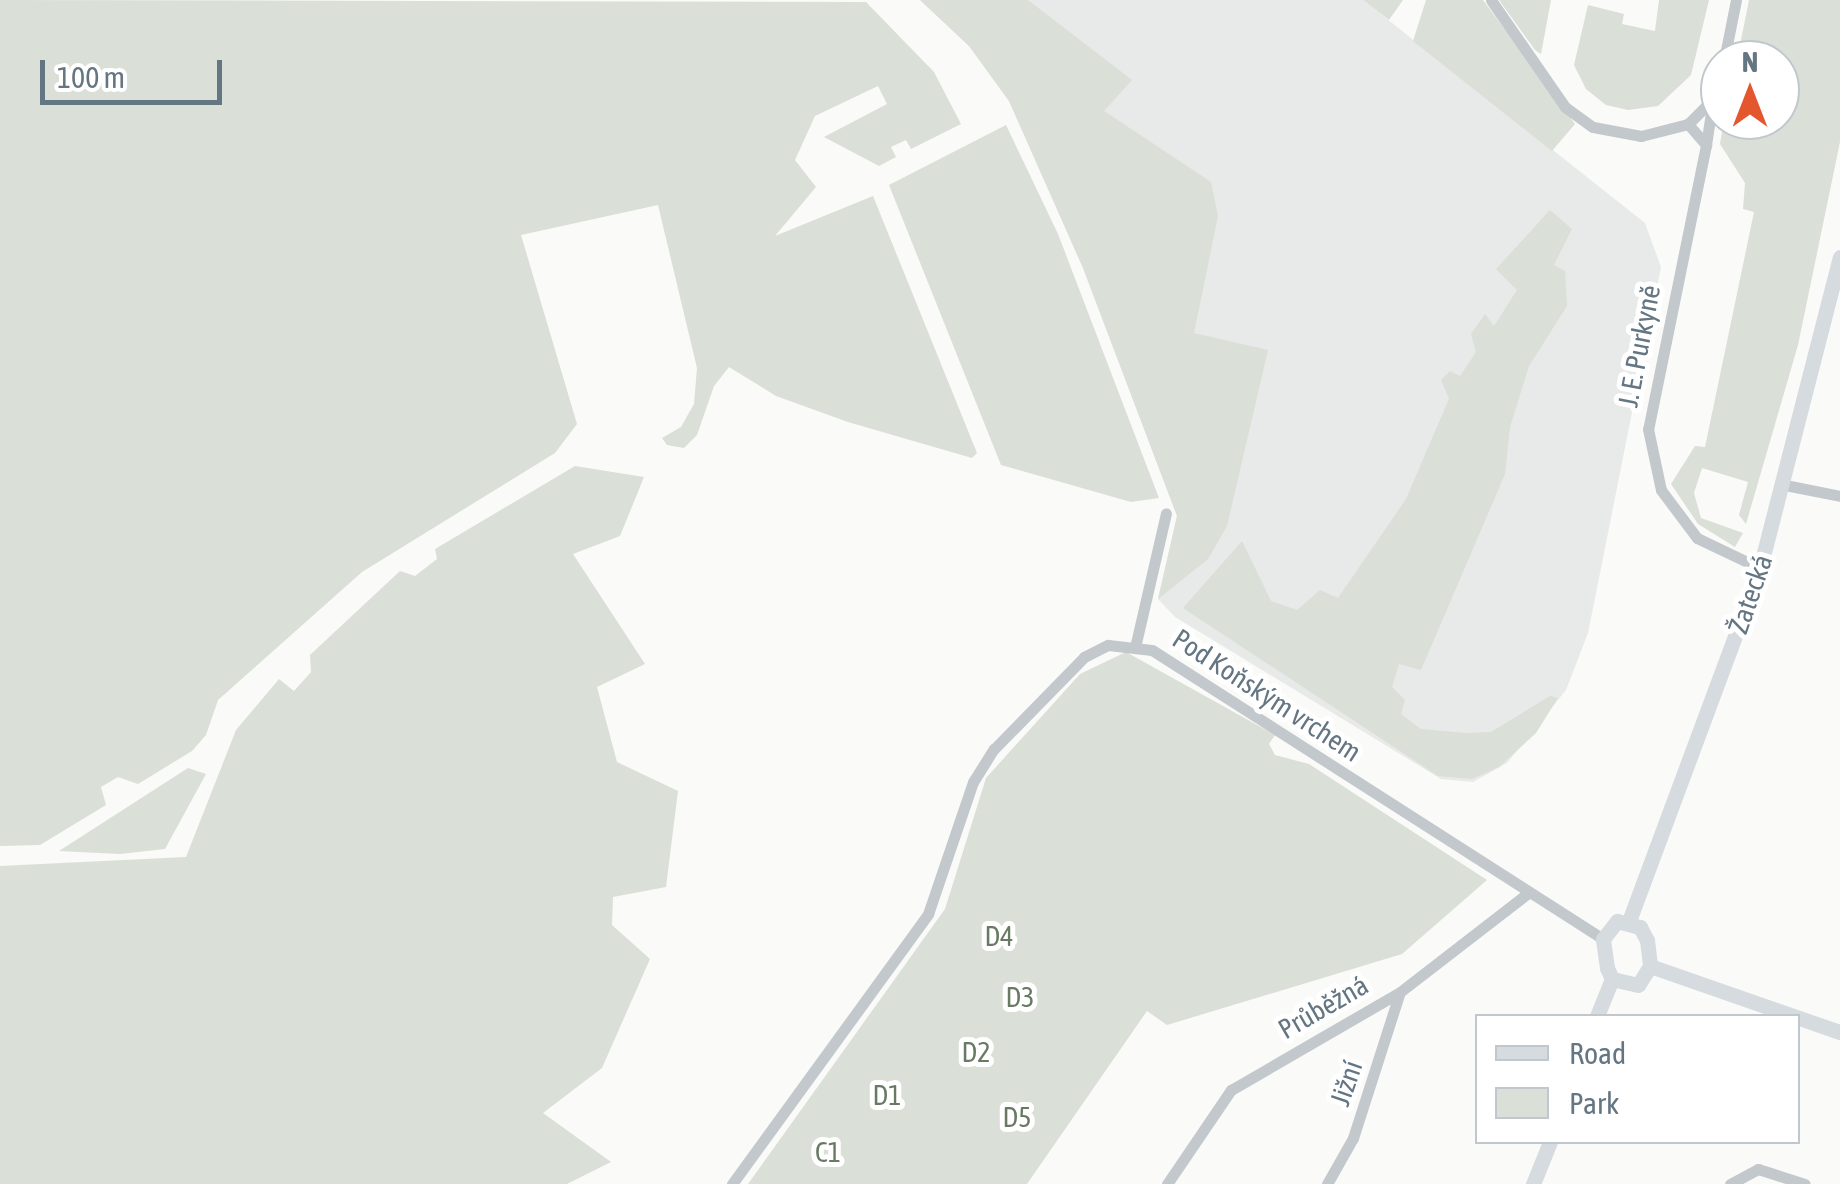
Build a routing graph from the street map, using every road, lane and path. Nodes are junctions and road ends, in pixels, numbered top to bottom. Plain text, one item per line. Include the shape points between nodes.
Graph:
1 (1491, 0) edge
2 (1736, 0) edge
3 (1728, 40) edge
4 (1700, 112) edge
5 (1688, 124) junction
6 (1707, 140) edge
7 (1706, 144) junction
8 (1840, 257) edge
9 (1785, 485) junction
10 (1840, 496) edge
11 (1166, 514) dead end
12 (1760, 568) junction
13 (1136, 644) junction
14 (1527, 894) junction
15 (1629, 921) junction
16 (1603, 939) junction
17 (1650, 966) junction
18 (1612, 979) junction
19 (1400, 992) junction
20 (1599, 1014) edge
21 (1788, 1014) edge
22 (1800, 1018) edge
23 (1840, 1032) edge
24 (1549, 1144) edge
25 (732, 1184) edge
26 (1167, 1184) edge
27 (1327, 1184) edge
28 (1534, 1184) edge
29 (1730, 1184) edge
30 (1805, 1184) edge

1 - 5 street via 1565,107 1593,128 1641,136
2 - 3 street
4 - 5 street, J. E. Purkyně
5 - 7 street
6 - 7 street, J. E. Purkyně
7 - 12 street, J. E. Purkyně via 1648,428 1661,490 1698,538
8 - 9 street, Žatecká
9 - 10 street
9 - 12 street, Žatecká
11 - 13 street
12 - 15 street, Žatecká
13 - 14 street, Pod Koňským vrchem
13 - 25 street, Pod Koňským vrchem via 1084,656 994,749 970,790 928,914
14 - 16 street, Pod Koňským vrchem
14 - 19 street, Průběžná
15 - 16 street via 1616,921
15 - 17 street via 1647,940
16 - 18 street
17 - 18 street via 1638,984
17 - 21 street
18 - 20 street
19 - 26 street, Průběžná via 1231,1090
19 - 27 street, Jižní via 1354,1138
22 - 23 street
24 - 28 street
29 - 30 street via 1758,1168

